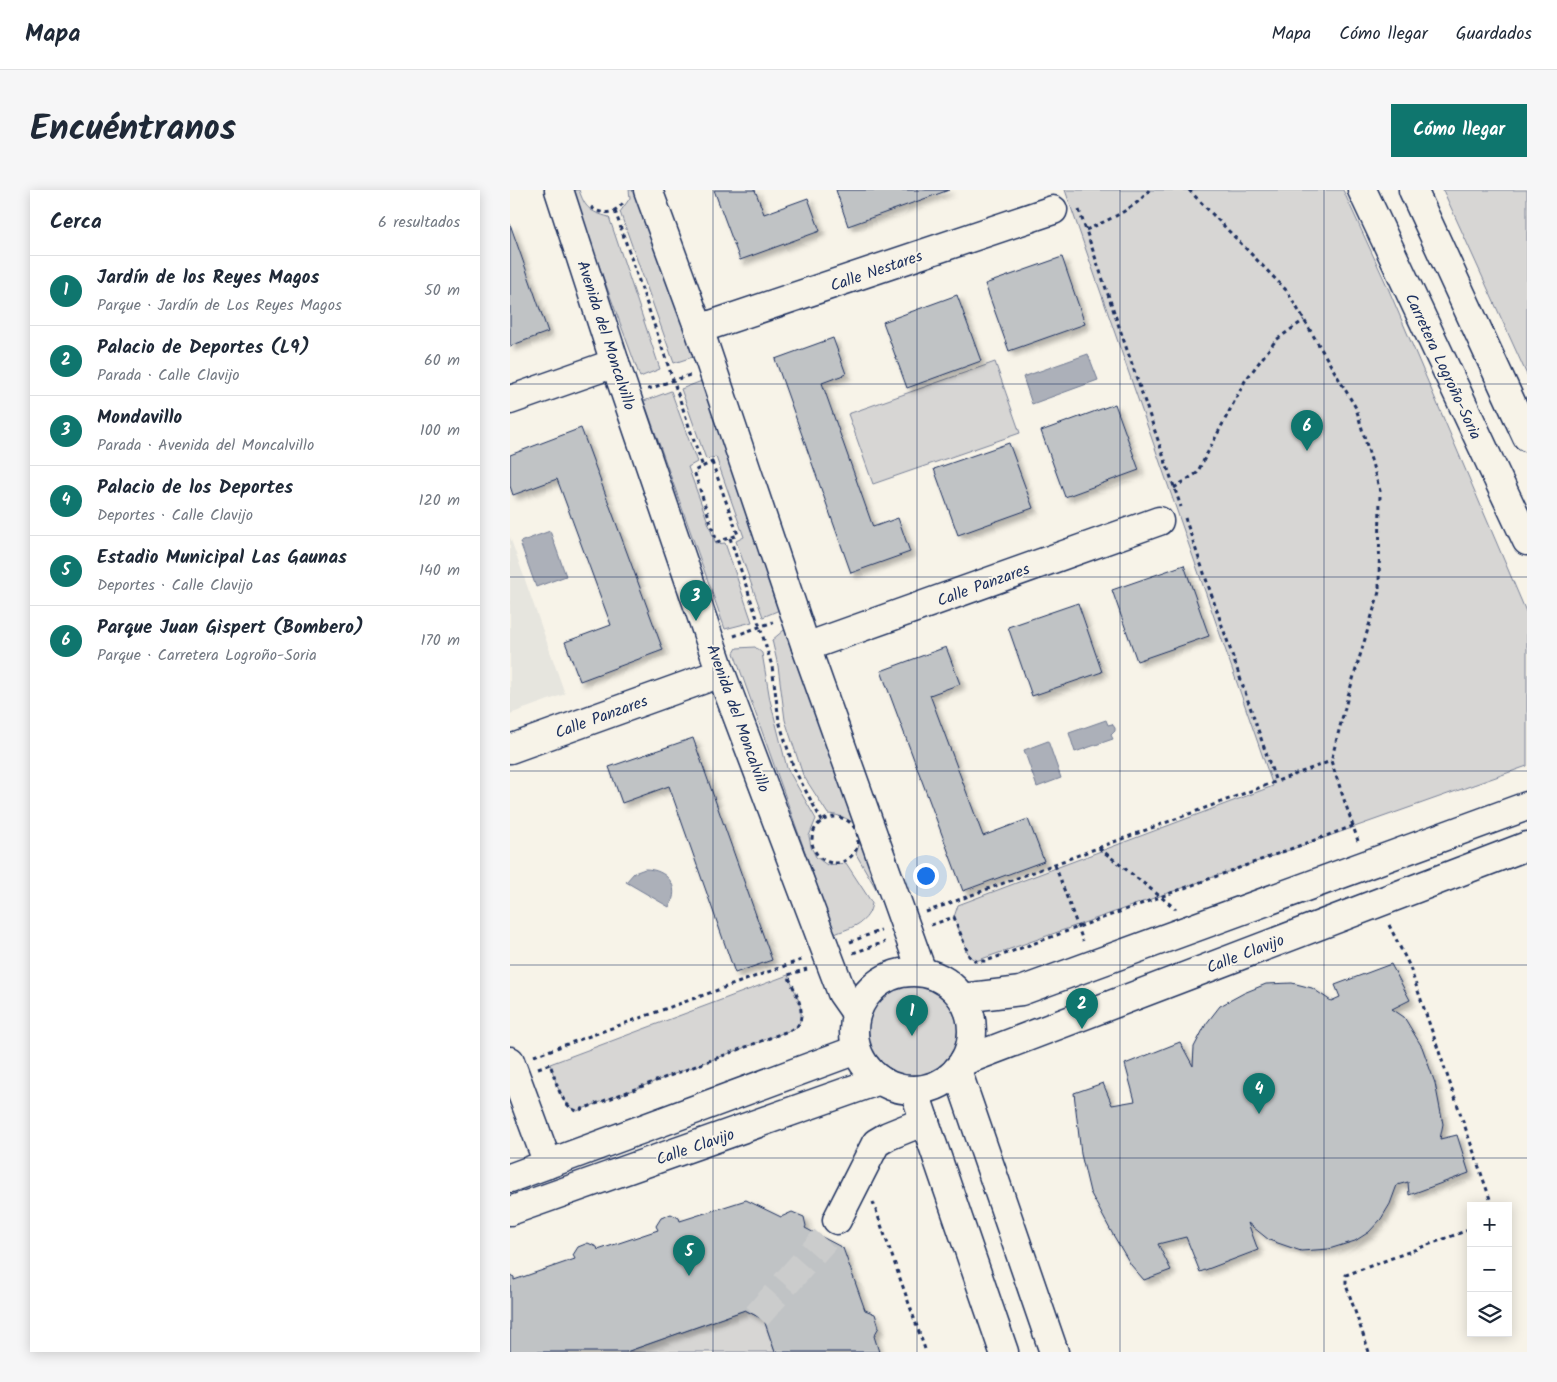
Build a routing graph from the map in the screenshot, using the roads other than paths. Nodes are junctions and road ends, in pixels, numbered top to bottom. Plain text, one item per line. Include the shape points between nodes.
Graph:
1 (559, 190) edge
2 (1362, 190) edge
3 (1413, 190) edge
4 (638, 192) edge
5 (1065, 206) road end
6 (698, 329) junction
7 (616, 363) junction
8 (510, 400) edge
9 (1527, 437) edge
10 (1159, 521) dead end
11 (1527, 541) edge
12 (806, 647) junction
13 (721, 673) junction
14 (510, 749) edge
15 (1527, 806) edge
16 (1527, 846) edge
17 (922, 972) junction
18 (962, 998) junction
19 (856, 1013) junction
20 (856, 1050) junction
21 (511, 1063) edge
22 (960, 1065) junction
23 (880, 1080) junction
24 (914, 1090) junction
25 (925, 1121) junction
26 (548, 1164) junction
27 (510, 1178) edge
28 (510, 1211) edge
29 (837, 1220) tunnel mouth
30 (1004, 1352) edge
31 (1054, 1352) edge

1 - 7 main road, Avenida del Moncalvillo
2 - 11 main road, Carretera Logroño-Soria
3 - 9 main road
4 - 6 main road
5 - 6 main road, Calle Nestares
6 - 12 main road
7 - 8 main road
7 - 13 main road, Avenida del Moncalvillo
10 - 12 main road, Calle Panzares
12 - 17 main road
13 - 14 main road, Calle Panzares
13 - 19 main road, Avenida del Moncalvillo via 842,994
15 - 18 main road via 1020,991
16 - 22 main road, Calle Clavijo
17 - 18 main road via 945,981
17 - 19 main road via 908,972 882,980 862,1000
18 - 22 main road via 972,1029 970,1046
19 - 20 main road
20 - 23 main road via 862,1062
20 - 26 main road, Calle Clavijo
21 - 26 main road
22 - 24 main road via 945,1080
22 - 31 main road
23 - 24 main road
23 - 28 main road, Calle Clavijo
24 - 25 main road
25 - 29 main road via 876,1143
25 - 30 main road
26 - 27 main road, Calle Clavijo

